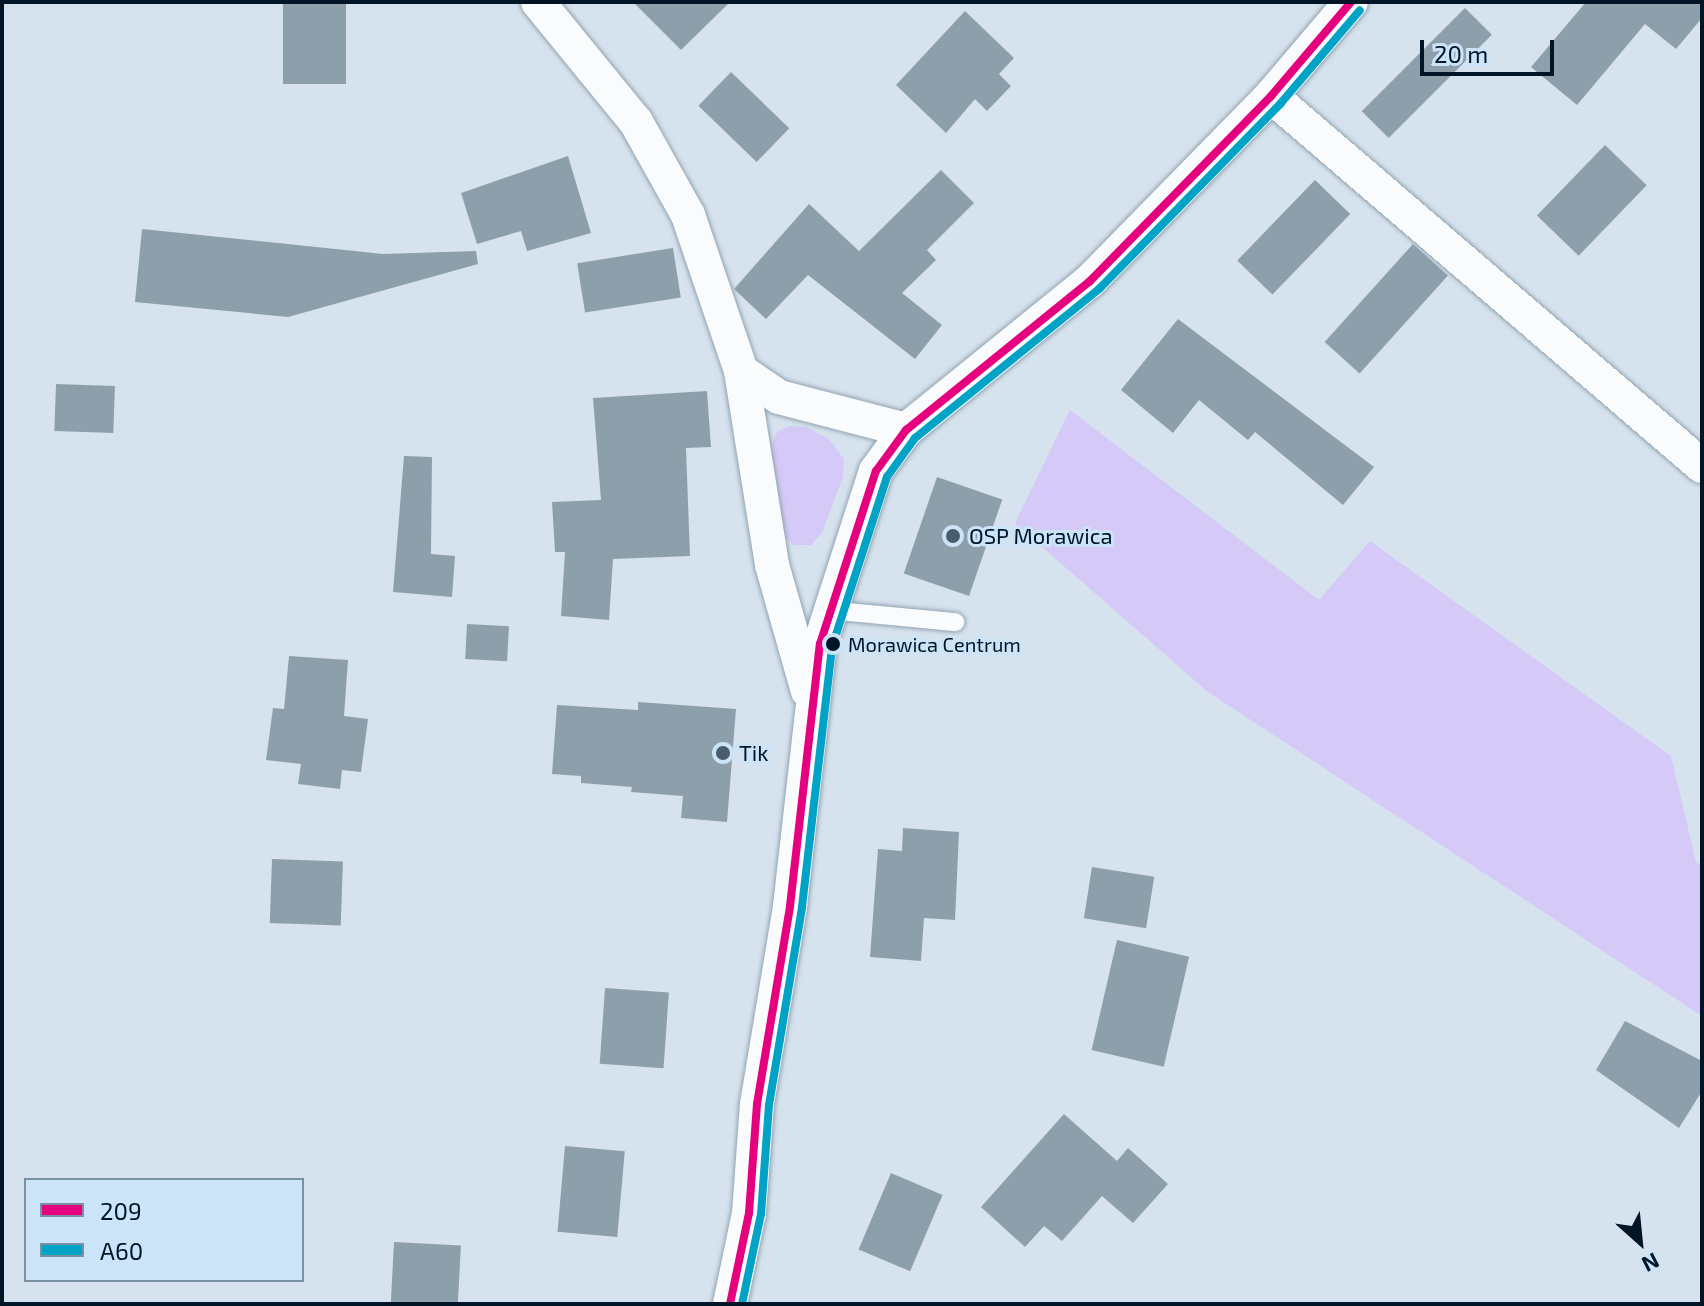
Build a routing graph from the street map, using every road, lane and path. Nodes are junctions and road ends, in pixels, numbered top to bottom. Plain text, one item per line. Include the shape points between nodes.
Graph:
1 (538, 2) edge
2 (1351, 2) edge
3 (1271, 96) junction
4 (741, 371) junction
5 (906, 430) junction
6 (1702, 466) edge
7 (827, 610) junction
8 (955, 622) dead end
9 (813, 711) junction
10 (730, 1304) edge

1 - 4 street via 636,122 688,215
2 - 3 street
3 - 5 street via 1090,281
3 - 6 street
4 - 5 street via 779,397
4 - 9 street via 772,565
5 - 7 street via 876,471
7 - 8 lane
7 - 9 street
9 - 10 street via 790,906 757,1104 749,1213

